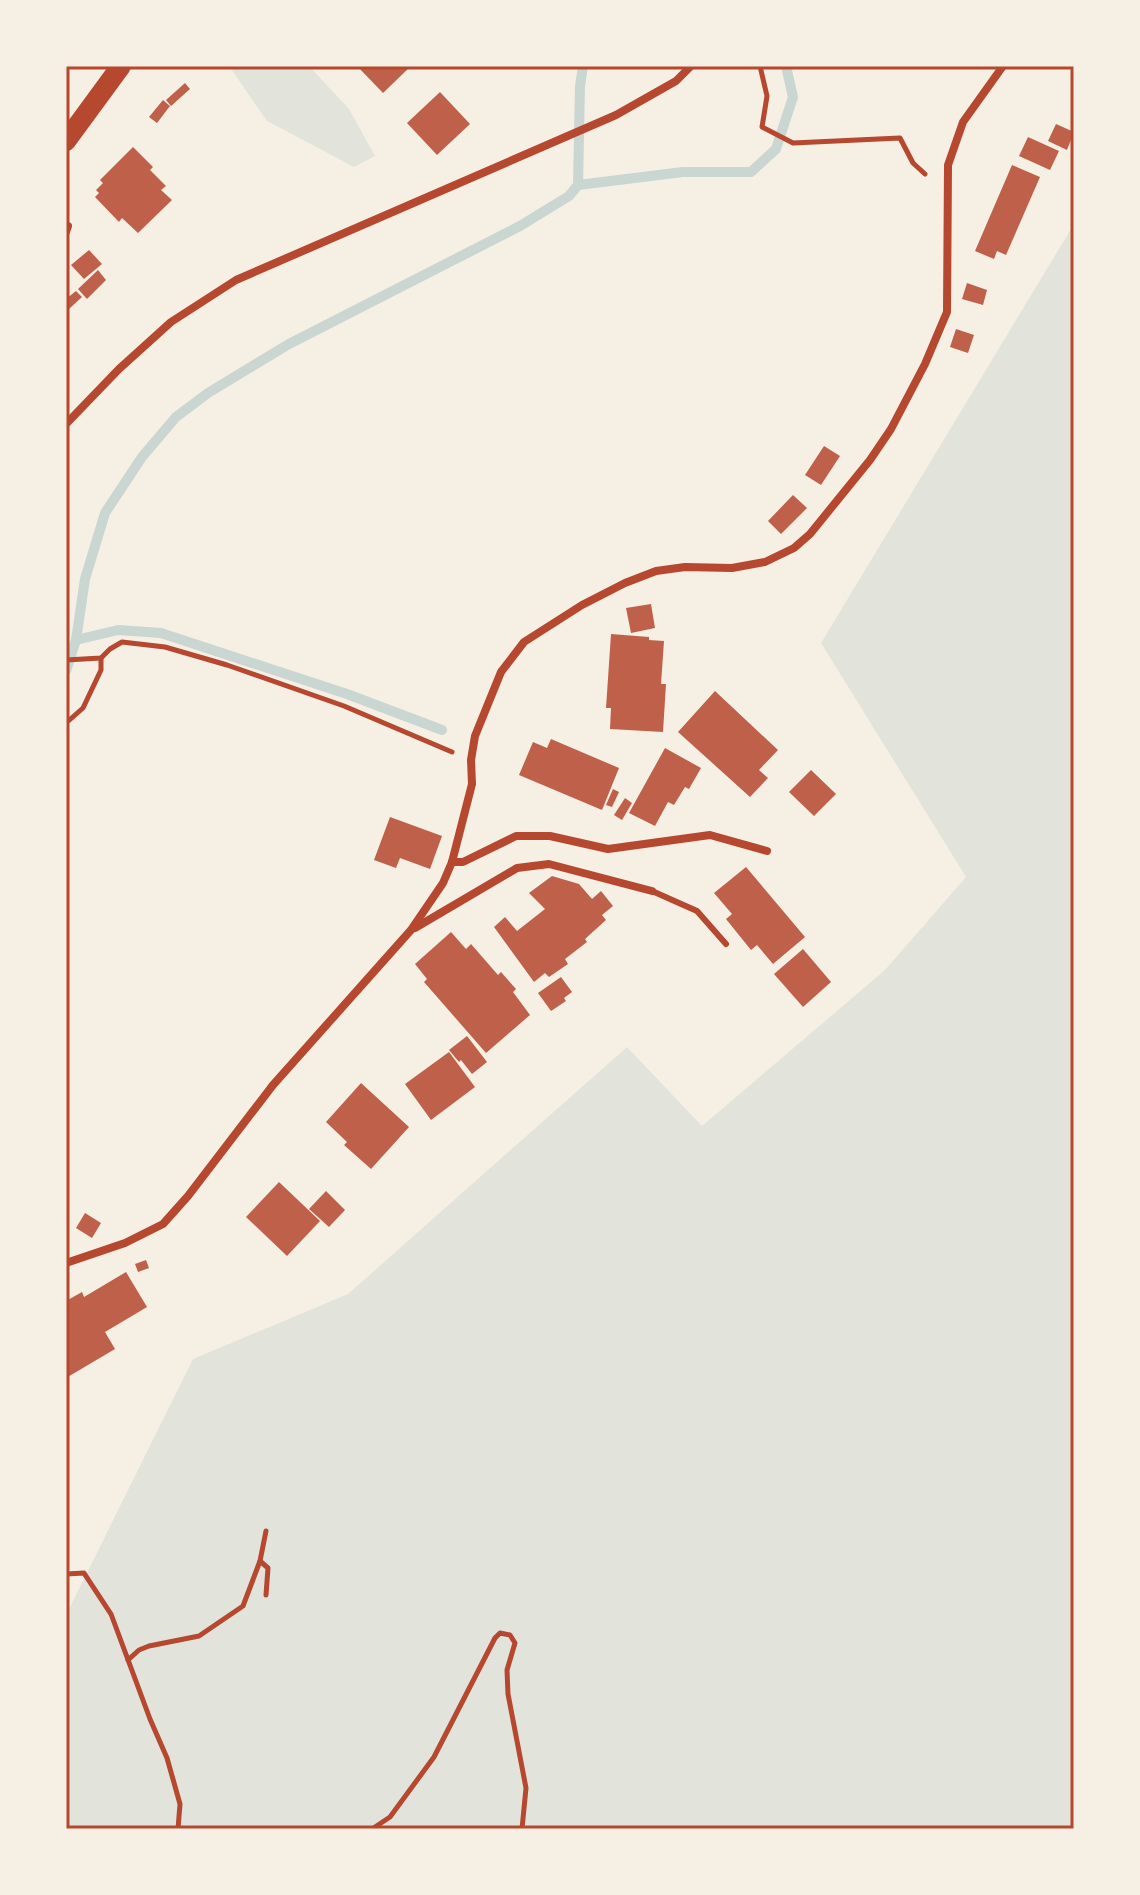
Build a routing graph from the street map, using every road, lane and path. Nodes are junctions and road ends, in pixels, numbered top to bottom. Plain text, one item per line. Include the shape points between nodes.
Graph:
1 (121, 66) edge
2 (691, 66) edge
3 (760, 66) edge
4 (1003, 66) edge
5 (66, 141) edge
6 (948, 192) junction
7 (66, 424) edge
8 (101, 658) junction
9 (66, 660) edge
10 (66, 723) edge
11 (471, 760) junction
12 (767, 851) dead end
13 (452, 862) junction
14 (652, 891) joint
15 (411, 930) junction
16 (726, 944) dead end
17 (66, 1263) edge
18 (266, 1531) dead end
19 (260, 1561) junction
20 (66, 1574) edge
21 (266, 1595) dead end
22 (128, 1660) junction
23 (178, 1829) edge
24 (372, 1829) edge
25 (522, 1829) edge

1 - 5 main road
2 - 7 street via 676,81 616,115 236,280 171,322
3 - 6 path via 767,96 762,127 793,143 900,138 913,163
4 - 6 street via 963,122 948,165
6 - 11 street via 947,312 891,429 810,534 765,562 656,571 582,605 524,642 501,672
8 - 9 path
8 - 10 path via 101,670 83,708
8 - 11 path via 122,642 178,650 344,706
11 - 13 street via 472,784
12 - 13 street via 710,835 608,849 550,836 516,836 463,862
13 - 15 street
14 - 15 street via 549,864 517,868
14 - 16 lane via 697,911
15 - 17 street via 273,1085 163,1224
18 - 19 path
19 - 21 path via 268,1568
19 - 22 path via 243,1606 199,1636 149,1646
20 - 22 path via 84,1573 111,1614
22 - 23 path via 167,1758 180,1804
24 - 25 path via 390,1817 434,1757 500,1633 515,1643 507,1670 526,1788

